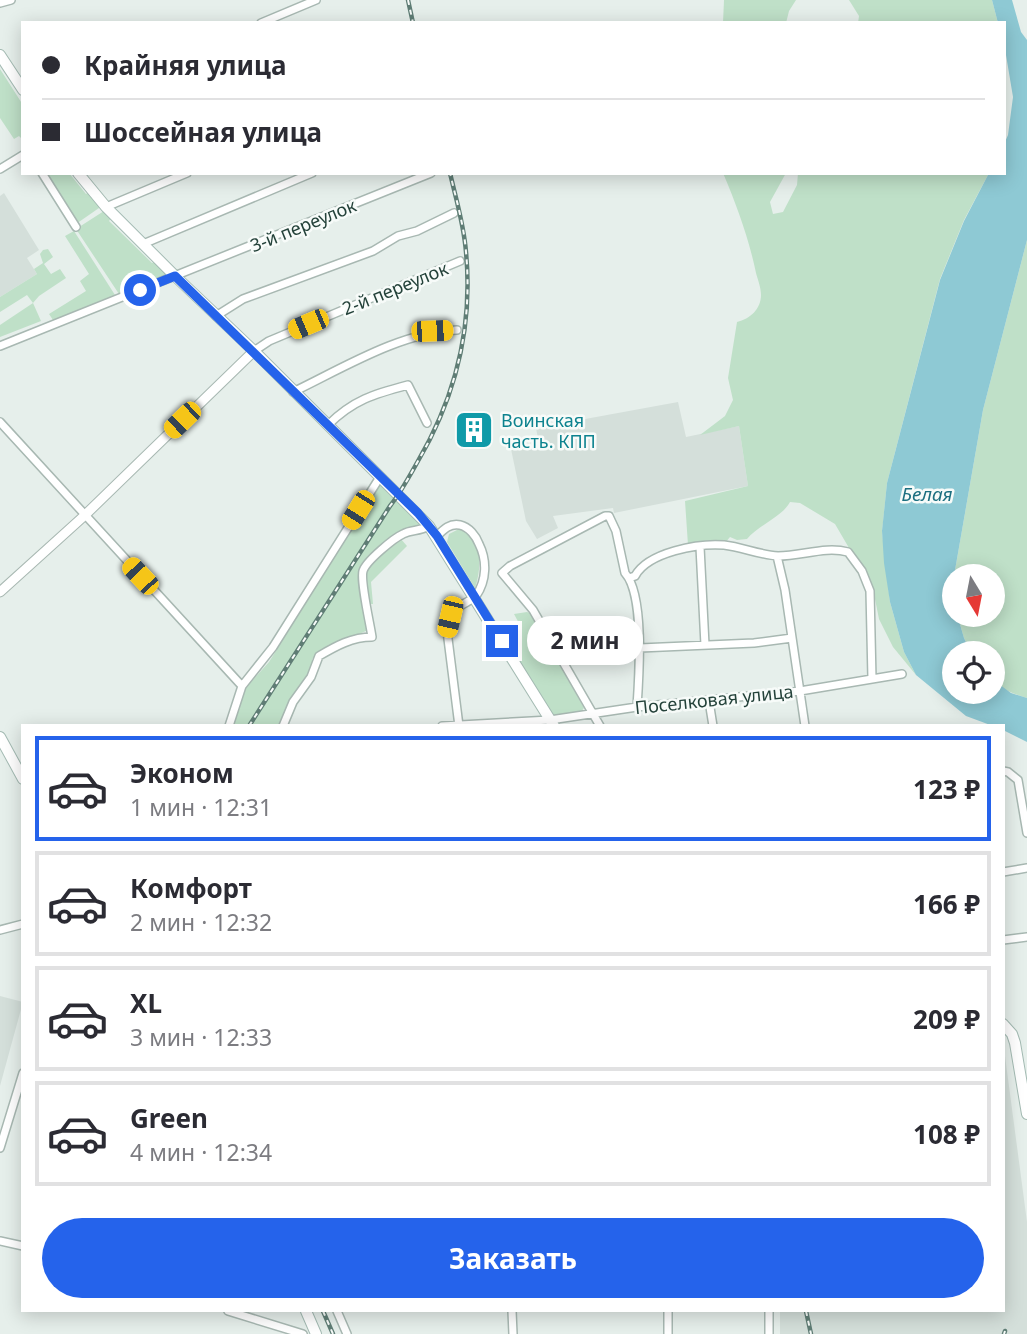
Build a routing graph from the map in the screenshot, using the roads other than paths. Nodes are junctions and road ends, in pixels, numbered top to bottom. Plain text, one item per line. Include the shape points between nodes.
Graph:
1 (11, 0) edge
2 (316, 0) edge
3 (0, 3) edge
4 (266, 21) edge
5 (0, 55) edge
6 (21, 87) edge
7 (21, 156) edge
8 (0, 169) edge
9 (43, 175) edge
10 (82, 175) edge
11 (182, 175) edge
12 (308, 175) edge
13 (426, 175) edge
14 (106, 206) junction
15 (454, 213) dead end
16 (76, 227) dead end
17 (143, 244) junction
18 (460, 261) dead end
19 (175, 276) junction
20 (216, 316) junction
21 (457, 330) dead end
22 (0, 346) edge
23 (254, 351) junction
24 (293, 392) junction
25 (0, 422) edge
26 (428, 423) dead end
27 (328, 425) junction
28 (380, 477) junction
29 (84, 516) junction
30 (429, 526) junction
31 (437, 536) junction
32 (700, 547) junction
33 (777, 556) junction
34 (629, 578) junction
35 (0, 592) edge
36 (475, 597) junction
37 (792, 638) junction
38 (705, 645) junction
39 (640, 648) junction
40 (902, 674) dead end
41 (872, 679) junction
42 (243, 686) junction
43 (800, 691) junction
44 (709, 701) junction
45 (637, 706) junction
46 (594, 714) junction
47 (552, 723) edge
48 (230, 724) edge
49 (284, 724) edge
50 (458, 724) edge
51 (521, 724) edge
52 (599, 724) edge
53 (713, 724) edge
54 (805, 724) edge
55 (0, 737) edge
56 (1005, 771) edge
57 (21, 775) edge
58 (1027, 833) edge
59 (1027, 868) edge
60 (1005, 872) edge
61 (21, 925) edge
62 (0, 930) edge
63 (1027, 937) edge
64 (1005, 940) edge
65 (1005, 1026) edge
66 (21, 1080) edge
67 (1027, 1113) edge
68 (0, 1148) edge
69 (0, 1241) edge
70 (21, 1246) edge
71 (231, 1312) edge
72 (306, 1312) edge
73 (337, 1312) edge
74 (512, 1312) edge
75 (668, 1312) edge
76 (769, 1312) edge
77 (303, 1334) edge
78 (316, 1334) edge
79 (346, 1334) edge
80 (513, 1334) edge
81 (668, 1334) edge
82 (769, 1334) edge

1 - 3 street
2 - 4 street
5 - 6 main road
7 - 8 street
9 - 16 street
10 - 14 main road
11 - 14 street
12 - 17 street
13 - 19 street, 3-й переулок
14 - 17 main road
15 - 20 street via 373,251 243,299
17 - 19 main road
18 - 23 street, 2-й переулок
19 - 20 main road
19 - 22 street, 3-й переулок
20 - 23 main road
21 - 24 street via 432,331
23 - 24 main road
23 - 29 street
24 - 27 main road
25 - 29 street
26 - 27 street via 408,385 344,409
27 - 28 main road
28 - 30 main road
28 - 42 street via 274,647
29 - 35 street
29 - 42 street
30 - 31 main road
30 - 49 street via 400,535 366,566 363,581 372,637 346,642 319,656
31 - 36 main road
31 - 36 street via 450,525 460,525 476,537 485,560
32 - 33 street via 723,545
32 - 34 street via 649,560
32 - 38 street
33 - 37 street
33 - 41 street via 836,549 848,552 870,591
34 - 39 street
34 - 46 street via 610,516 502,573 533,610
36 - 47 main road
36 - 50 street via 457,608 447,631
37 - 38 street
37 - 43 street
38 - 39 street
39 - 45 street
40 - 41 street, Поселковая улица
41 - 43 street, Поселковая улица
42 - 48 street
43 - 44 street, Поселковая улица
43 - 54 street
44 - 45 street, Поселковая улица
44 - 53 street
45 - 46 street, Поселковая улица
46 - 47 street, Поселковая улица
46 - 52 street
47 - 51 street, Поселковая улица
55 - 57 main road
56 - 58 street via 1018,780
59 - 60 street
61 - 62 street
63 - 64 street
65 - 67 main road via 1015,1043
66 - 68 street
69 - 70 street
71 - 77 street
72 - 78 main road
73 - 79 street
74 - 80 street
75 - 81 street
76 - 82 street

